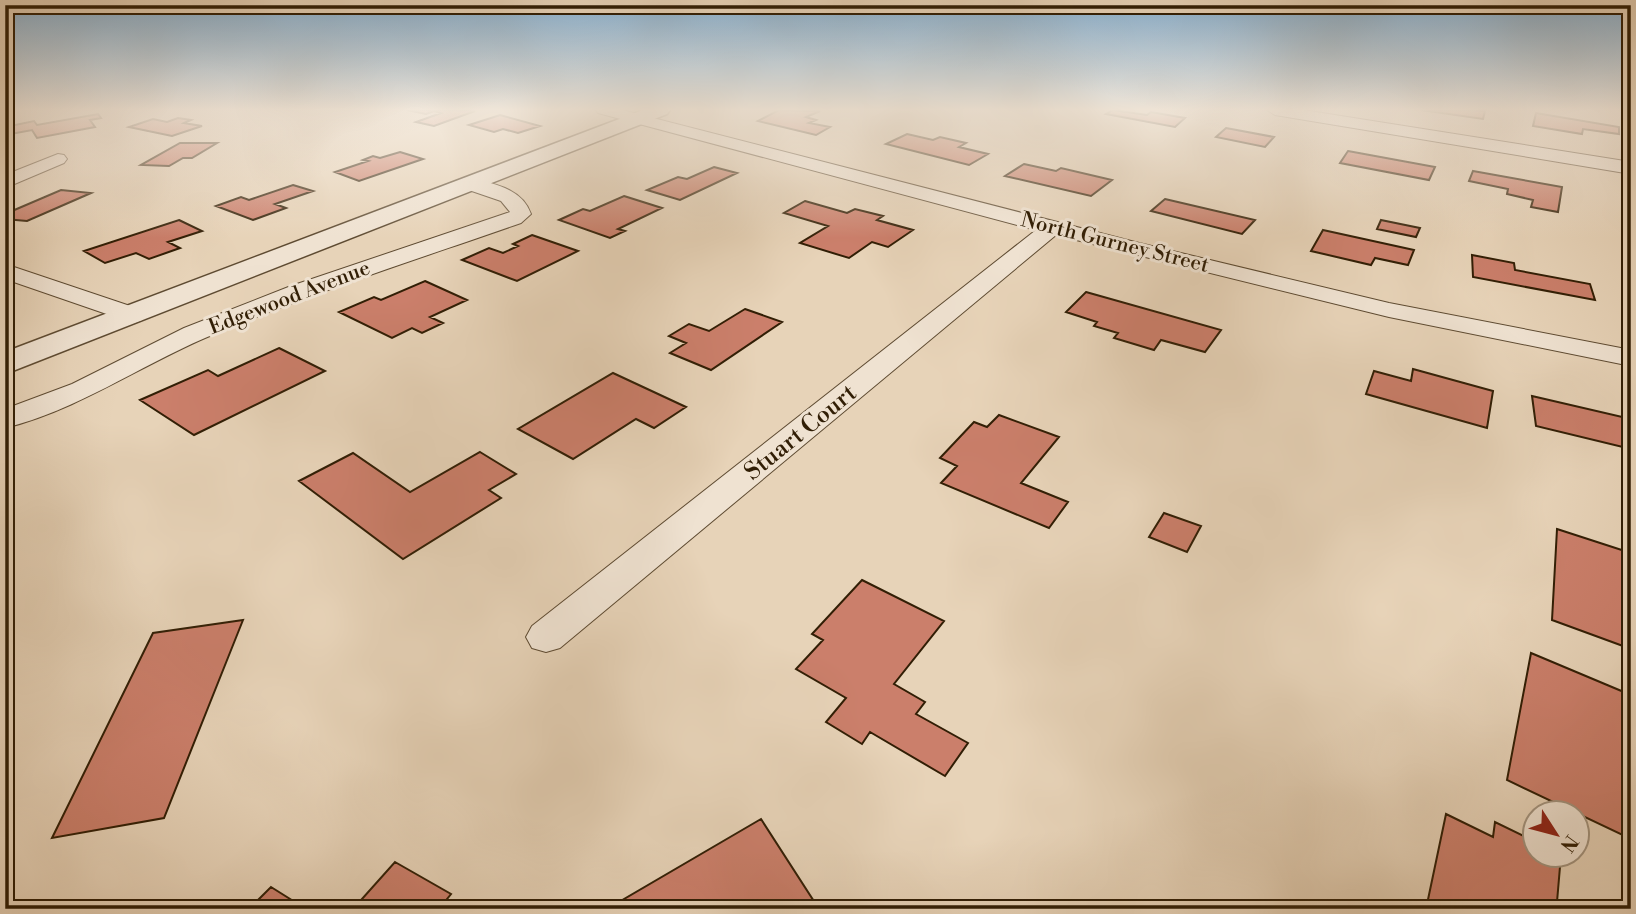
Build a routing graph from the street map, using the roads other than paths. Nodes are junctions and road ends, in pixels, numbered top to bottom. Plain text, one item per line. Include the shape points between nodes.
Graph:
1 (550, 153) edge
2 (787, 153) edge
3 (1532, 153) edge
4 (58, 159) dead end
5 (1631, 169) edge
6 (5, 182) edge
7 (470, 184) junction
8 (1053, 227) junction
9 (5, 271) edge
10 (133, 315) junction
11 (1631, 358) edge
12 (5, 364) edge
13 (5, 419) edge
14 (547, 637) dead end

1 - 7 street, Edgewood Avenue
2 - 8 street, North Gurney Street
3 - 5 street
4 - 6 street
7 - 10 street, Edgewood Avenue
7 - 13 street, Edgewood Avenue via 514,200 521,214 300,291 159,349 82,390
8 - 11 street, North Gurney Street via 1389,310
8 - 14 street, Stuart Court
9 - 10 street
10 - 12 street, Edgewood Avenue

